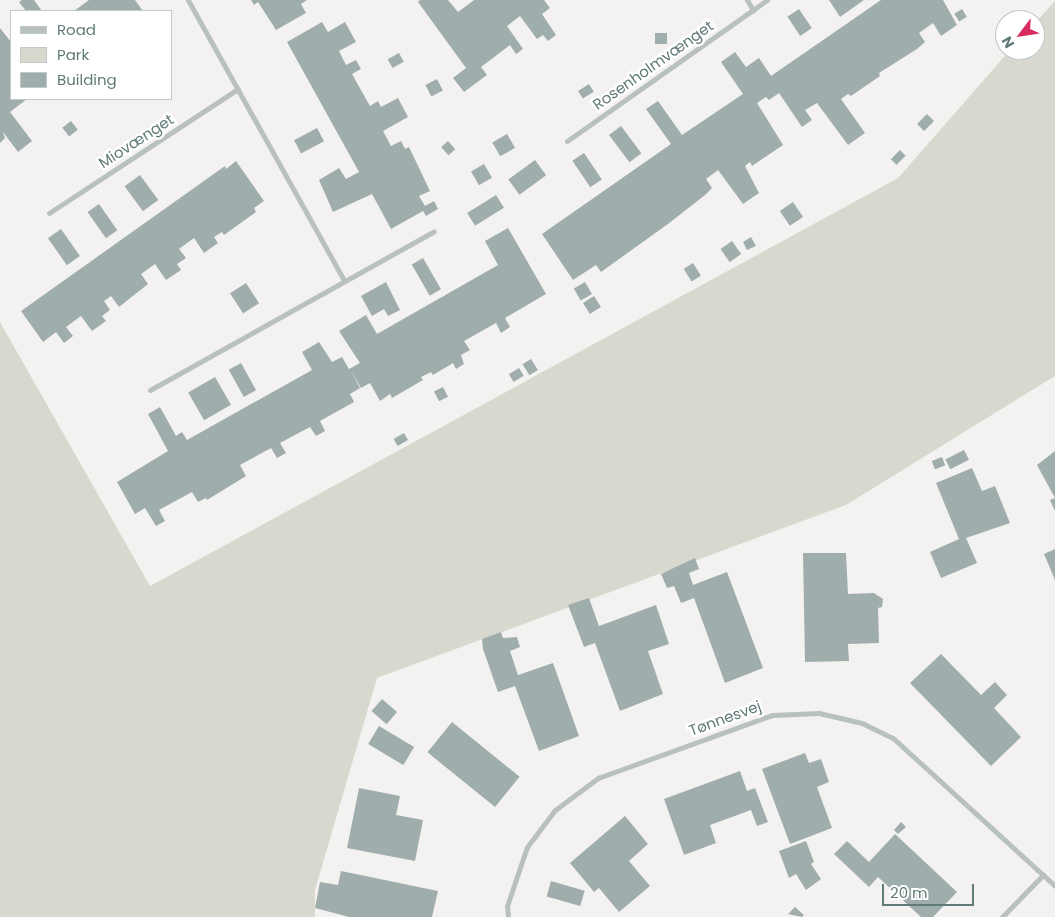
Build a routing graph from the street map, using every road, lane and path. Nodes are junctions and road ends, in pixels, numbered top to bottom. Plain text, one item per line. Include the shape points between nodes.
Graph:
1 (188, 0) edge
2 (747, 0) edge
3 (767, 0) edge
4 (753, 10) junction
5 (238, 89) junction
6 (567, 141) dead end
7 (49, 213) dead end
8 (434, 230) dead end
9 (344, 280) junction
10 (150, 390) dead end
11 (1043, 875) junction
12 (1055, 886) edge
13 (508, 917) edge
14 (1002, 917) edge

1 - 5 street
2 - 4 street
3 - 4 street, Rosenholmvænget
4 - 6 street, Rosenholmvænget
5 - 7 street, Miovænget
5 - 9 street
8 - 9 street
9 - 10 street
11 - 12 street, Tønnesvej
11 - 13 street, Tønnesvej via 893,738 862,723 819,712 772,715 598,778 555,810 526,847 507,906
11 - 14 street

